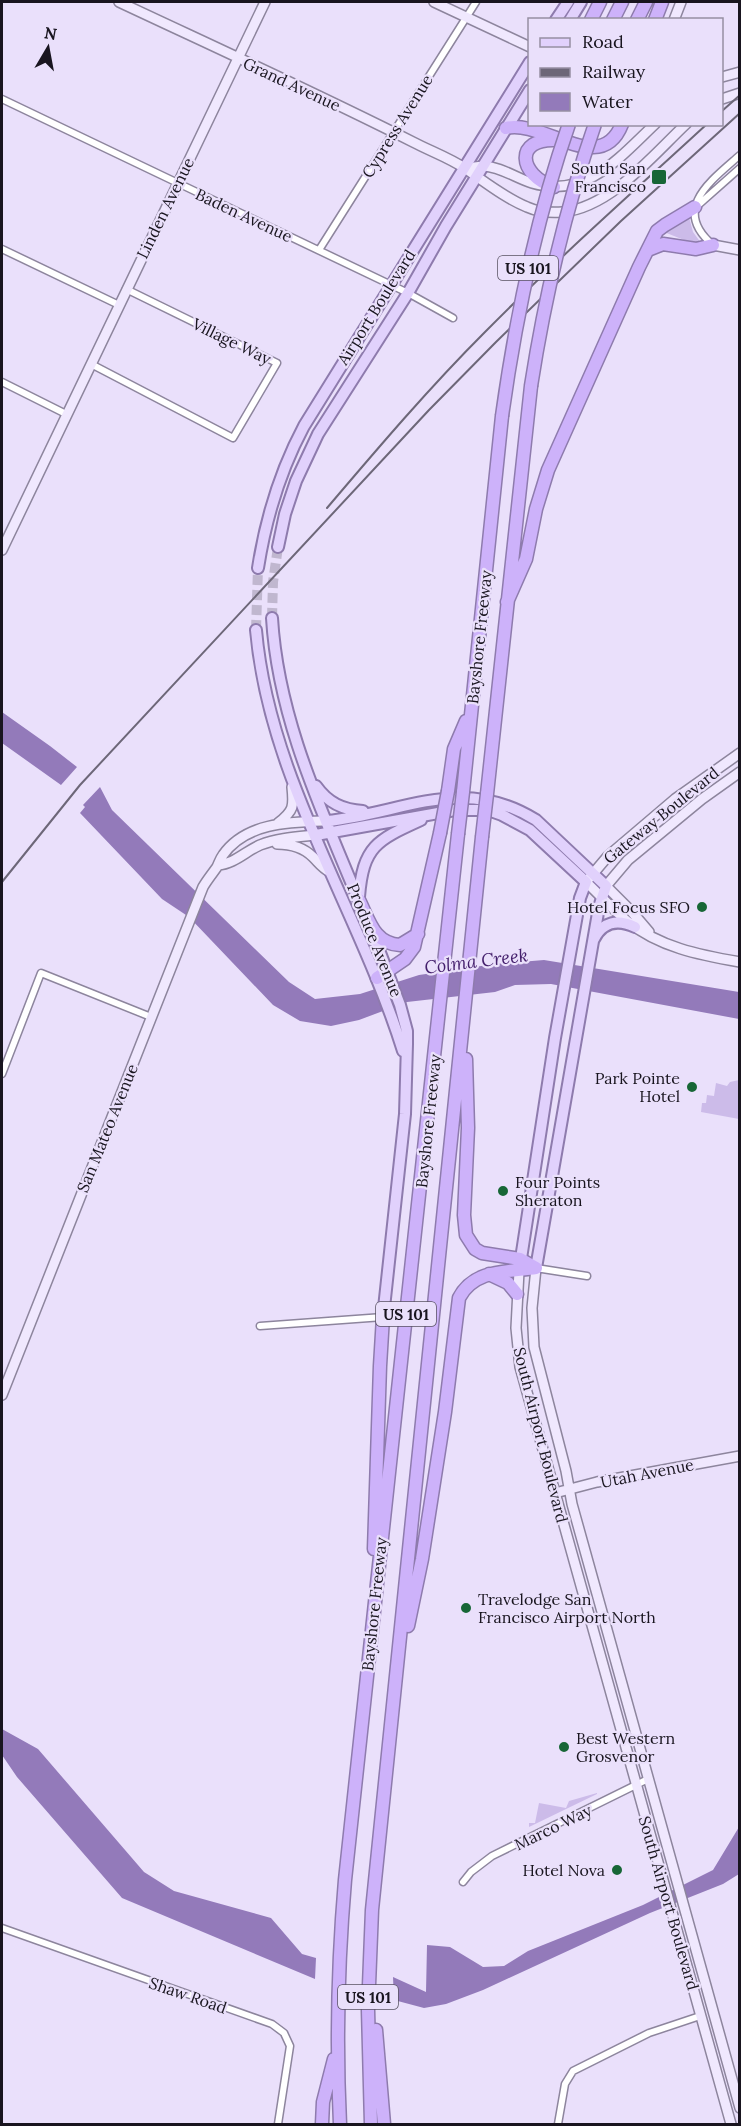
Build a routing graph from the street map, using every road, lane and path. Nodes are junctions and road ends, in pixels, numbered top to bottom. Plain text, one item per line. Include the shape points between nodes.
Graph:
1 (118, 2) edge
2 (265, 2) edge
3 (434, 2) edge
4 (476, 2) edge
5 (568, 2) edge
6 (581, 2) edge
7 (600, 2) edge
8 (622, 2) edge
9 (646, 2) edge
10 (662, 2) edge
11 (681, 2) edge
12 (466, 17) junction
13 (557, 18) edge
14 (571, 18) edge
15 (592, 18) edge
16 (614, 18) edge
17 (638, 18) edge
18 (656, 18) edge
19 (675, 18) edge
20 (528, 46) edge
21 (237, 58) junction
22 (528, 65) edge
23 (740, 72) edge
24 (723, 76) edge
25 (528, 93) edge
26 (740, 93) edge
27 (2, 99) edge
28 (723, 99) edge
29 (568, 126) edge
30 (594, 126) edge
31 (621, 126) edge
32 (653, 126) edge
33 (670, 126) edge
34 (684, 126) edge
35 (506, 128) junction
36 (393, 132) junction
37 (676, 133) junction
38 (566, 141) junction
39 (740, 155) edge
40 (484, 166) junction
41 (740, 168) edge
42 (465, 169) junction
43 (476, 178) junction
44 (179, 183) junction
45 (554, 187) junction
46 (695, 207) junction
47 (713, 245) junction
48 (2, 249) edge
49 (319, 250) junction
50 (648, 250) junction
51 (740, 250) edge
52 (391, 285) junction
53 (126, 289) junction
54 (408, 293) junction
55 (119, 305) junction
56 (453, 318) dead end
57 (91, 364) junction
58 (2, 382) edge
59 (66, 414) junction
60 (278, 547) tunnel mouth
61 (2, 550) edge
62 (517, 565) junction
63 (258, 568) tunnel mouth
64 (272, 618) tunnel mouth
65 (256, 630) tunnel mouth
66 (471, 709) junction
67 (740, 753) edge
68 (304, 763) junction
69 (740, 772) edge
70 (292, 778) junction
71 (385, 810) junction
72 (435, 814) junction
73 (327, 821) junction
74 (310, 822) junction
75 (276, 824) junction
76 (332, 833) junction
77 (316, 835) junction
78 (262, 844) junction
79 (218, 865) junction
80 (330, 872) junction
81 (590, 877) junction
82 (604, 891) junction
83 (359, 900) junction
84 (635, 927) junction
85 (418, 934) junction
86 (655, 938) junction
87 (592, 947) junction
88 (740, 962) edge
89 (384, 978) junction
90 (465, 1010) junction
91 (151, 1017) junction
92 (2, 1074) edge
93 (520, 1265) junction
94 (536, 1268) junction
95 (489, 1274) junction
96 (587, 1276) dead end
97 (517, 1294) junction
98 (383, 1317) junction
99 (260, 1326) dead end
100 (2, 1395) edge
101 (740, 1456) edge
102 (570, 1490) junction
103 (555, 1493) junction
104 (373, 1615) junction
105 (397, 1675) junction
106 (648, 1779) junction
107 (636, 1785) junction
108 (376, 1870) junction
109 (463, 1882) dead end
110 (2, 1928) edge
111 (700, 2016) junction
112 (338, 2043) junction
113 (738, 2097) edge
114 (724, 2101) junction
115 (740, 2108) edge
116 (278, 2124) edge
117 (322, 2124) edge
118 (340, 2124) edge
119 (371, 2124) edge
120 (384, 2124) edge
121 (558, 2124) edge
122 (730, 2124) edge

1 - 21 street, Grand Avenue
2 - 21 street, Linden Avenue
3 - 12 street
4 - 12 street, Cypress Avenue
5 - 13 main road
6 - 14 main road
7 - 15 highway
8 - 16 highway
9 - 17 highway
10 - 18 highway
11 - 19 street
12 - 20 street
12 - 36 street, Cypress Avenue
21 - 36 street, Grand Avenue
21 - 44 street, Linden Avenue
22 - 42 main road, Airport Boulevard
23 - 24 street
25 - 35 main road, Airport Boulevard
26 - 28 street
27 - 44 street, Baden Avenue
29 - 66 highway, Bayshore Freeway / US 101, bridge via 531,252 516,326 502,416
30 - 62 highway, Bayshore Freeway / US 101, bridge via 557,246 543,314 531,386
31 - 38 highway via 612,141 599,147
32 - 45 street via 596,176 574,185
33 - 37 street
34 - 37 street, Grand Avenue
35 - 38 highway via 524,127
35 - 40 main road, Airport Boulevard
36 - 42 street, Grand Avenue
36 - 49 street, Cypress Avenue
37 - 43 street, Grand Avenue via 609,194 574,210 551,213 529,208
38 - 45 highway via 539,141 526,158 530,173
39 - 46 street via 702,190
40 - 42 street
40 - 43 main road, Airport Boulevard
40 - 45 street
41 - 46 street
42 - 43 street, Grand Avenue
42 - 52 main road, Airport Boulevard
43 - 54 main road, Airport Boulevard
44 - 49 street, Baden Avenue
44 - 53 street, Linden Avenue
46 - 47 street via 699,231
46 - 50 highway via 657,231
47 - 50 highway via 696,249 663,244
47 - 51 street
48 - 55 street
49 - 52 street, Baden Avenue
50 - 62 highway via 548,470
52 - 54 street, Baden Avenue
52 - 63 main road, Airport Boulevard via 287,460 269,510
53 - 55 street, Linden Avenue
53 - 57 street, Village Way via 277,363 233,438
54 - 56 street, Baden Avenue
54 - 60 main road, Airport Boulevard via 310,450 290,497
55 - 57 street, Linden Avenue
57 - 59 street, Linden Avenue
58 - 59 street
59 - 61 street, Linden Avenue
62 - 90 highway, Bayshore Freeway / US 101, bridge via 507,602
64 - 68 main road via 283,699
65 - 70 main road via 267,702
66 - 85 highway, bridge via 454,749
66 - 104 highway, Bayshore Freeway / US 101, bridge
67 - 81 street, Gateway Boulevard via 675,799
68 - 71 main road via 318,788 335,804 355,811
68 - 73 main road
69 - 82 street, Gateway Boulevard via 628,860
70 - 74 main road
70 - 75 street via 292,809
71 - 73 main road
71 - 81 main road via 440,798 492,801 536,820
72 - 76 main road
72 - 81 main road via 472,809 502,815 516,821
72 - 83 main road via 389,836 371,851 362,869
73 - 74 street, San Mateo Avenue
73 - 76 main road, Produce Avenue
74 - 75 street, San Mateo Avenue
74 - 77 main road
75 - 79 street, San Mateo Avenue via 236,841
76 - 77 main road
76 - 83 main road, Produce Avenue
77 - 78 street
77 - 80 main road, Produce Avenue
78 - 79 street via 228,864
78 - 80 street via 301,848
79 - 91 street, San Mateo Avenue via 200,894
80 - 89 main road, Produce Avenue
81 - 82 main road
81 - 93 main road, South Airport Boulevard via 580,898 570,950
82 - 84 street
82 - 86 street
82 - 87 main road, South Airport Boulevard
83 - 85 highway via 375,933 386,942 400,945
83 - 89 main road, Produce Avenue
84 - 86 street
84 - 87 main road via 617,921 608,924
85 - 89 highway via 410,954
86 - 88 street via 685,951
87 - 94 main road, South Airport Boulevard
89 - 98 main road, Produce Avenue via 395,1007 407,1063
90 - 93 highway via 466,1235 482,1253
90 - 105 highway, Bayshore Freeway / US 101
91 - 92 street via 41,973
91 - 100 street, San Mateo Avenue
93 - 94 highway
93 - 95 highway
93 - 97 street, South Airport Boulevard
94 - 96 street
94 - 102 street, South Airport Boulevard via 534,1347
95 - 97 highway via 508,1283
95 - 105 highway via 468,1284 459,1298 422,1559
97 - 103 street, South Airport Boulevard via 520,1366
98 - 99 street
98 - 104 highway
101 - 102 street, Utah Avenue
102 - 103 street, Utah Avenue
102 - 106 street, South Airport Boulevard
103 - 107 street, South Airport Boulevard
104 - 112 highway, Bayshore Freeway / US 101 via 341,1923
105 - 108 highway, Bayshore Freeway / US 101
106 - 107 street, Marco Way
106 - 113 street, South Airport Boulevard
107 - 109 street, Marco Way via 492,1856
107 - 111 street, South Airport Boulevard
108 - 119 highway, Bayshore Freeway / US 101 via 368,1991
108 - 120 highway via 374,1980
110 - 116 street, Shaw Road via 272,2024 284,2033 290,2046
111 - 114 street, South Airport Boulevard
111 - 121 street via 649,2033 573,2071 565,2084
112 - 117 highway via 323,2102
112 - 118 highway, Bayshore Freeway / US 101
113 - 114 street
113 - 115 street, South Airport Boulevard
114 - 122 street, South Airport Boulevard

